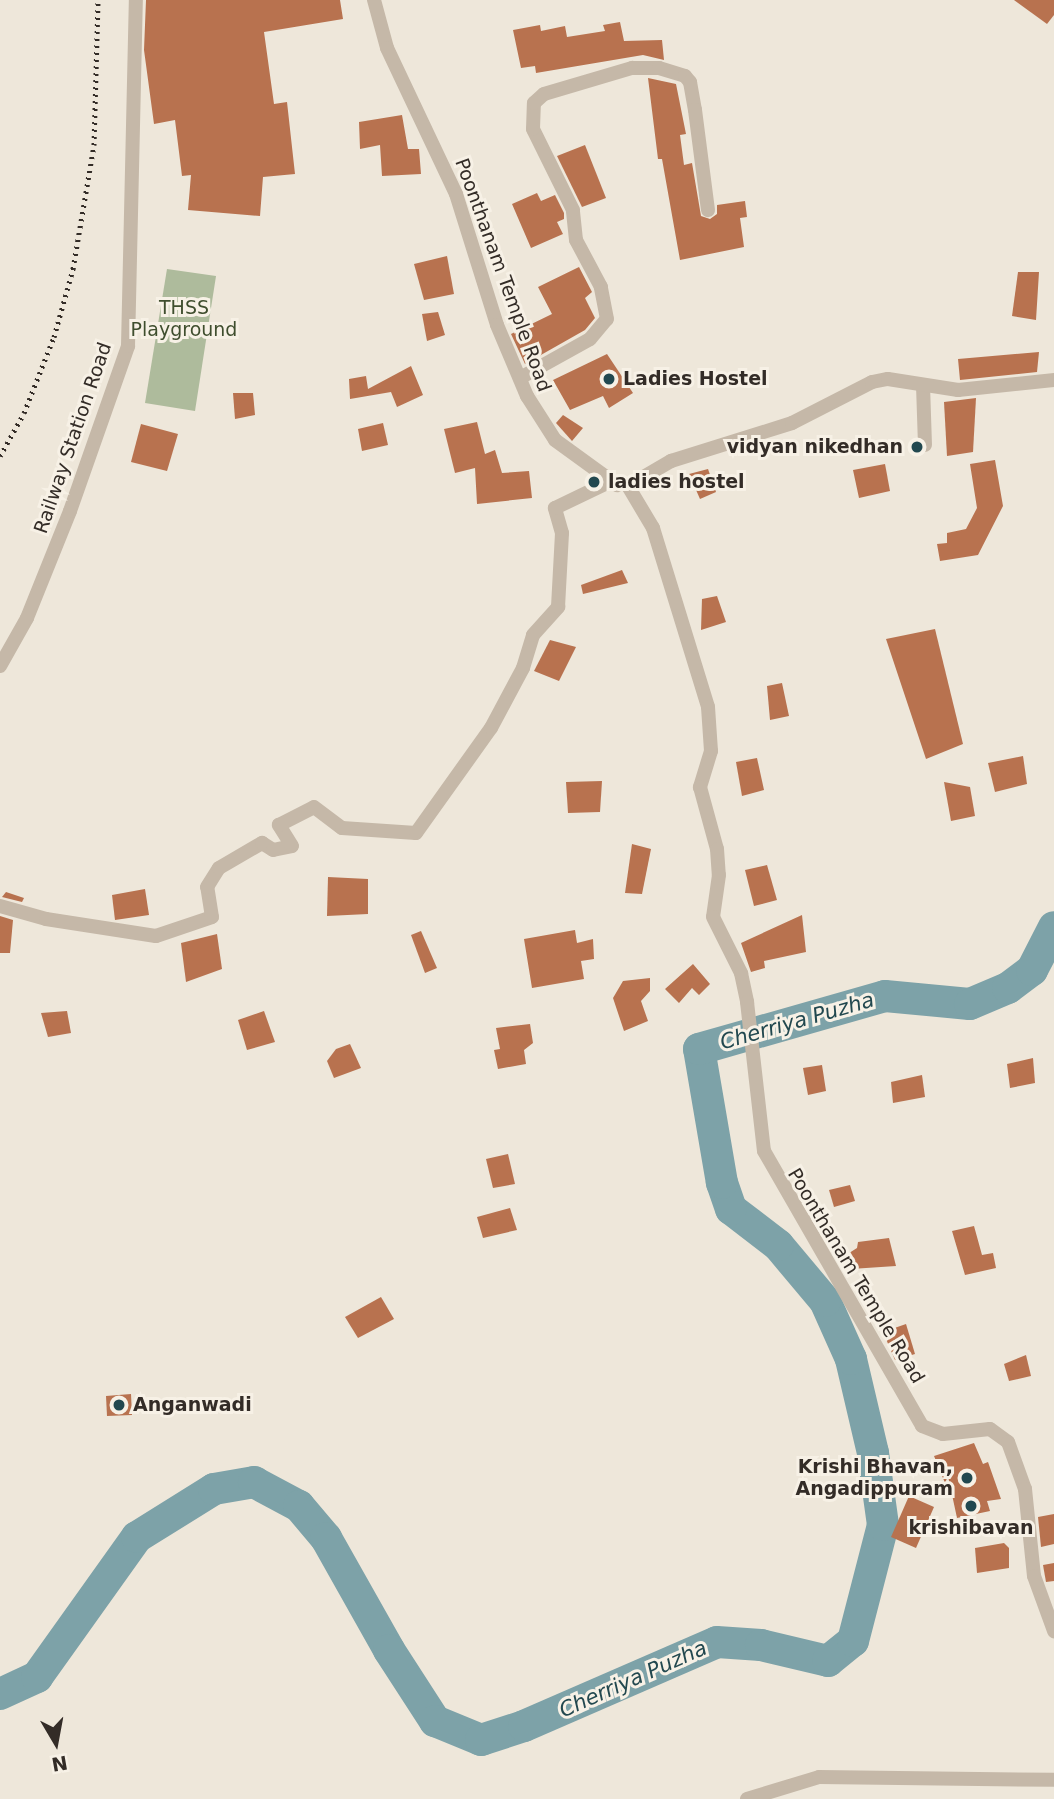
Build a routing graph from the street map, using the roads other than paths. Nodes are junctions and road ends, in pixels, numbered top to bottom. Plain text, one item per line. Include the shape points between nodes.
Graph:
1 (136, 0) edge
2 (374, 0) edge
3 (708, 210) dead end
4 (520, 378) junction
5 (1054, 380) edge
6 (923, 384) junction
7 (925, 445) dead end
8 (611, 481) junction
9 (628, 486) junction
10 (0, 666) edge
11 (0, 906) edge
12 (1053, 1626) edge
13 (1054, 1780) edge
14 (747, 1799) edge

1 - 10 street, Railway Station Road via 128,346 65,523 27,618
2 - 4 street, Poonthanam Temple Road via 387,48 456,194 497,325
3 - 4 street via 694,100 685,76 659,68 632,68 544,94 534,103 533,129 573,210 576,240 601,287 607,319 590,340
4 - 8 street, Poonthanam Temple Road via 540,423 555,440
5 - 6 street via 958,390
6 - 7 street
6 - 9 street via 872,382 792,423 671,461
8 - 9 street, Poonthanam Temple Road via 620,488
8 - 11 street via 555,508 562,533 558,607 533,635 523,668 491,727 416,833 342,828 314,807 279,825 292,846 273,850 262,843 219,868 207,887 212,917 156,936 46,919
9 - 12 street, Poonthanam Temple Road via 653,528 708,707 711,751 700,787 717,849 719,875 713,917 741,973 764,1152 922,1426 943,1434 990,1429 1009,1442 1025,1489 1034,1576
13 - 14 street via 819,1777

